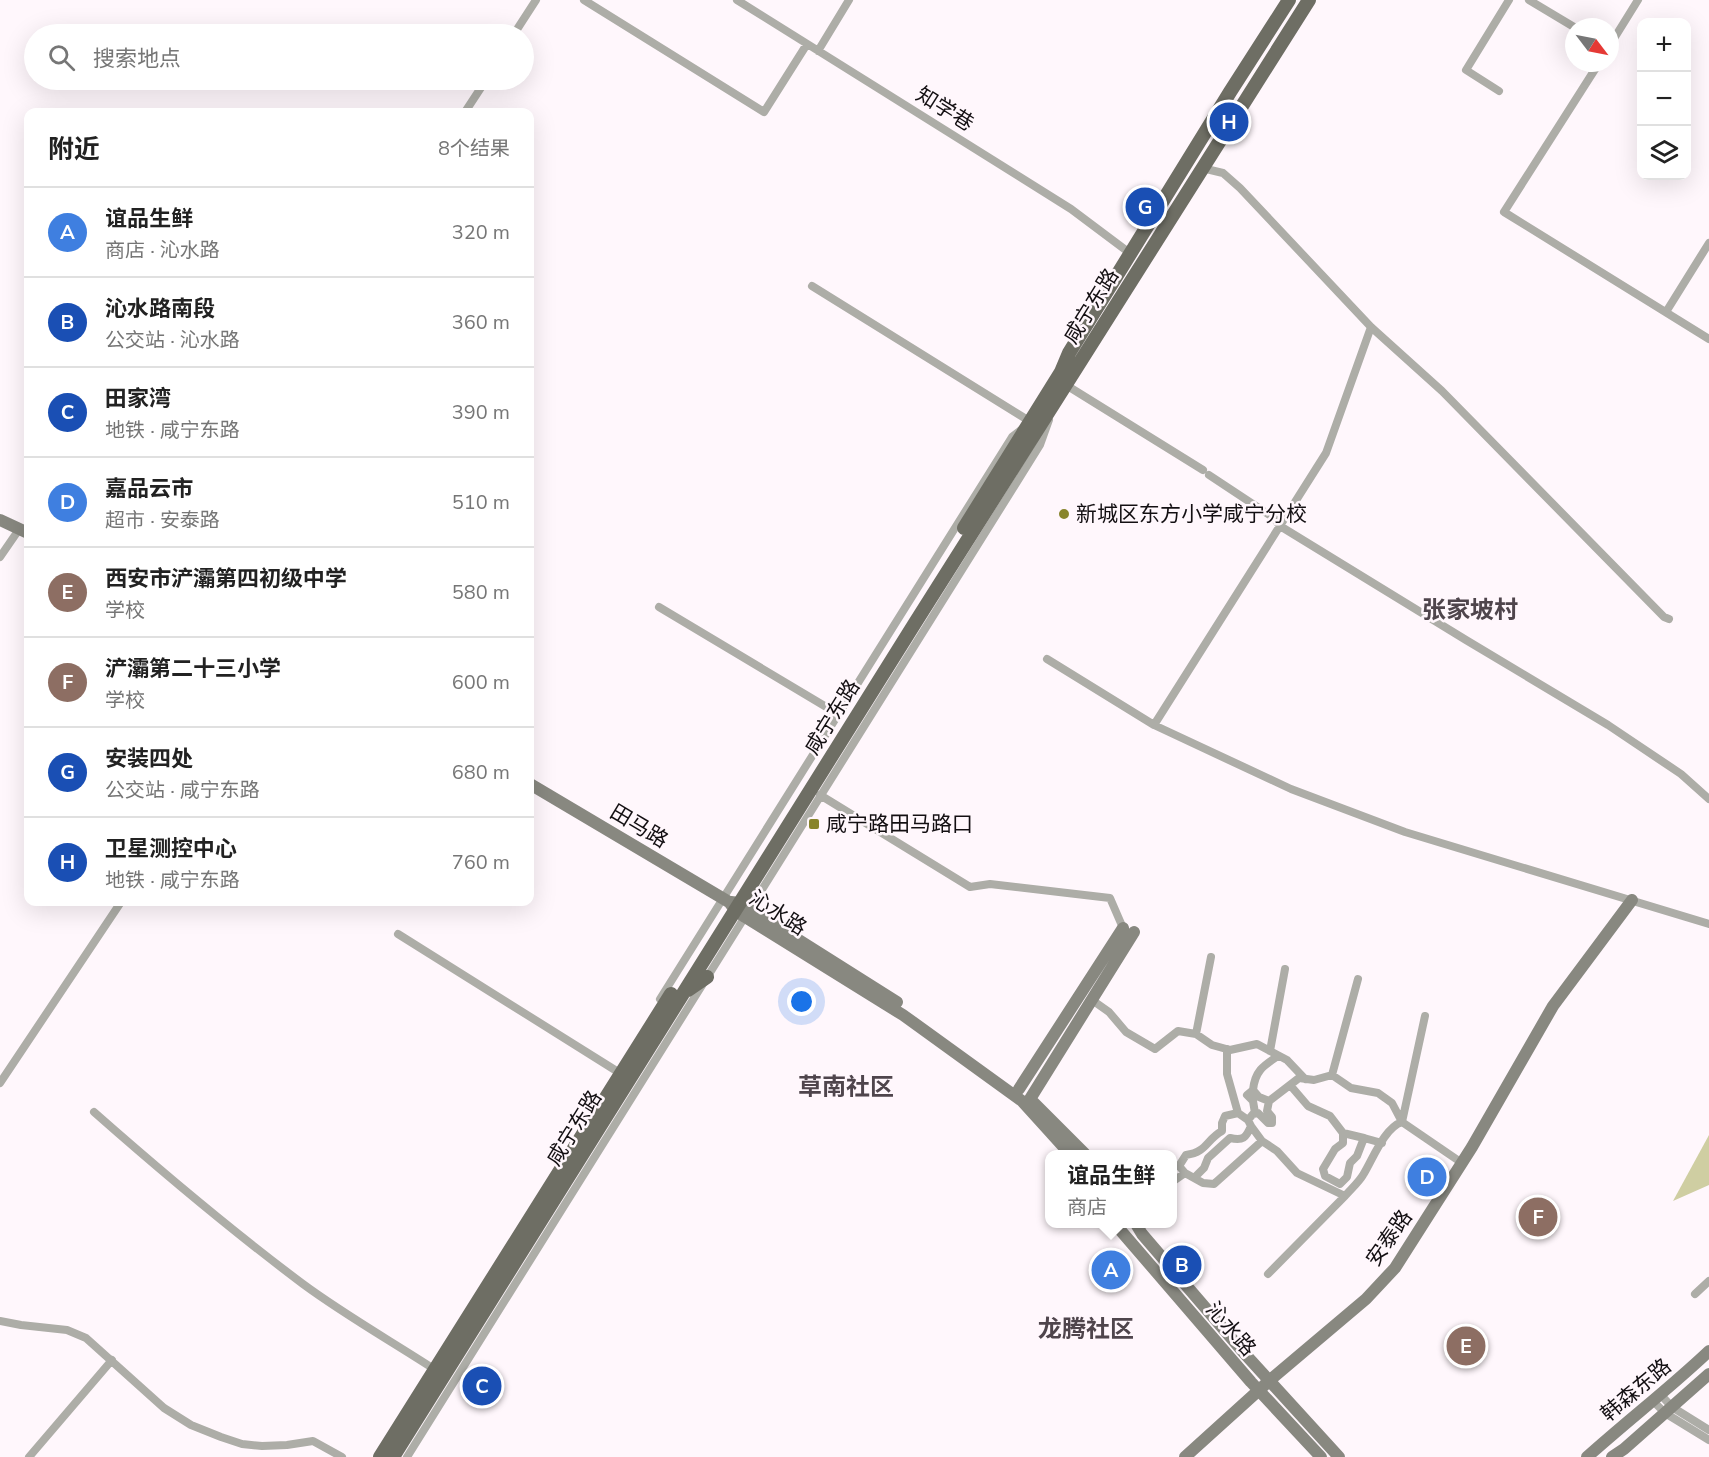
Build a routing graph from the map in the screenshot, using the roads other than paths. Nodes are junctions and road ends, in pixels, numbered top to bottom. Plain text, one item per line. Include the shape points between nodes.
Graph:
1 (536, 0) edge
2 (584, 0) edge
3 (737, 0) edge
4 (849, 0) edge
5 (1289, 0) edge
6 (1309, 0) edge
7 (1509, 0) edge
8 (1530, 0) edge
9 (1638, 0) edge
10 (1565, 21) edge
11 (520, 24) edge
12 (1619, 31) edge
13 (807, 44) junction
14 (818, 51) junction
15 (1593, 72) edge
16 (479, 90) edge
17 (1499, 91) dead end
18 (468, 108) edge
19 (1202, 168) junction
20 (1709, 243) edge
21 (1131, 254) junction
22 (812, 286) dead end
23 (1666, 312) junction
24 (1371, 327) junction
25 (1709, 339) edge
26 (1066, 385) junction
27 (1056, 401) junction
28 (1031, 422) junction
29 (0, 520) edge
30 (1280, 526) junction
31 (24, 531) edge
32 (0, 557) edge
33 (660, 608) dead end
34 (1669, 619) dead end
35 (1047, 659) dead end
36 (838, 714) junction
37 (1154, 725) junction
38 (534, 786) edge
39 (820, 795) junction
40 (1709, 799) edge
41 (1631, 903) junction
42 (118, 906) edge
43 (737, 906) junction
44 (1709, 924) edge
45 (1128, 930) joint
46 (398, 934) dead end
47 (1211, 957) dead end
48 (1285, 969) dead end
49 (707, 977) junction
50 (1358, 979) dead end
51 (683, 992) junction
52 (1086, 997) junction
53 (1425, 1016) dead end
54 (1196, 1034) junction
55 (1227, 1049) junction
56 (1270, 1051) junction
57 (1278, 1056) junction
58 (615, 1070) junction
59 (1332, 1075) junction
60 (1305, 1079) junction
61 (0, 1083) edge
62 (1290, 1085) junction
63 (1019, 1089) junction
64 (1253, 1090) junction
65 (1030, 1099) junction
66 (1269, 1101) junction
67 (94, 1112) dead end
68 (1238, 1113) junction
69 (1255, 1113) junction
70 (1402, 1122) junction
71 (1250, 1123) junction
72 (1222, 1131) junction
73 (1343, 1133) junction
74 (1230, 1138) junction
75 (1365, 1138) junction
76 (1262, 1141) junction
77 (1382, 1143) junction
78 (1066, 1150) edge
79 (1079, 1150) edge
80 (1462, 1163) junction
81 (1185, 1173) junction
82 (1194, 1178) junction
83 (1177, 1179) edge
84 (1345, 1196) junction
85 (1118, 1228) edge
86 (1139, 1228) edge
87 (1269, 1274) dead end
88 (1709, 1281) edge
89 (1695, 1293) dead end
90 (0, 1321) edge
91 (1709, 1351) edge
92 (112, 1360) junction
93 (432, 1368) junction
94 (1709, 1374) edge
95 (1269, 1381) junction
96 (1260, 1390) junction
97 (1656, 1397) junction
98 (1669, 1410) junction
99 (1709, 1430) edge
100 (1709, 1440) edge
101 (29, 1457) edge
102 (342, 1457) edge
103 (373, 1457) edge
104 (380, 1457) edge
105 (393, 1457) edge
106 (407, 1457) edge
107 (1185, 1457) edge
108 (1321, 1457) edge
109 (1339, 1457) edge
110 (1587, 1457) edge
111 (1612, 1457) edge

1 - 11 street
2 - 13 street via 764,112
3 - 13 street, 知学巷
4 - 14 street
5 - 21 main road, 咸宁东路
6 - 19 main road, 咸宁东路
7 - 17 street via 1466,70
8 - 10 street
9 - 12 street
13 - 14 street, 知学巷
14 - 21 street, 知学巷 via 1071,208
15 - 23 street via 1504,212
16 - 18 street
19 - 24 street via 1222,173 1240,188
19 - 26 main road, 咸宁东路
20 - 23 street
21 - 28 main road, 咸宁东路
22 - 28 street
23 - 25 street
24 - 30 street via 1326,453
24 - 34 street via 1442,391
26 - 27 main road, 咸宁东路
26 - 30 street via 1206,472
27 - 39 street via 1040,445
27 - 43 main road, 咸宁东路
28 - 36 street via 1012,437
28 - 43 main road, 咸宁东路
29 - 31 main road
30 - 37 street
30 - 40 street via 1608,725 1681,774
31 - 32 street
33 - 36 street
35 - 37 street
36 - 43 street
37 - 41 street via 1291,789 1405,832
38 - 43 main road, 田马路
39 - 43 street
39 - 45 street via 970,887 990,884 1110,898
41 - 44 street
41 - 80 main road, 安泰路 via 1553,1006
42 - 61 street
43 - 49 street
43 - 51 main road, 咸宁东路
43 - 58 street
43 - 63 main road, 沁水路 via 908,1008
43 - 78 main road, 沁水路 via 903,1015 1022,1101
43 - 93 main road, 咸宁东路
45 - 52 main road
46 - 58 street
47 - 54 street
48 - 56 street
49 - 51 main road
49 - 106 street
50 - 59 street
51 - 105 main road, 咸宁东路
52 - 54 street via 1109,1012 1126,1032 1155,1049 1178,1030
52 - 63 main road
52 - 65 main road
53 - 70 street
54 - 55 street
55 - 56 street via 1257,1044
55 - 68 street via 1227,1074
56 - 57 street
57 - 60 street
57 - 64 street via 1254,1078
58 - 93 street
59 - 60 street
59 - 70 street via 1351,1088 1378,1093 1392,1103
60 - 62 street via 1299,1078
62 - 66 street
62 - 73 street via 1308,1106 1330,1116
63 - 65 main road, 沁水路
64 - 66 street
64 - 69 street via 1247,1095
65 - 79 main road, 沁水路
66 - 69 street via 1267,1111 1272,1123
67 - 93 street via 167,1177 304,1285
68 - 71 street
68 - 72 street via 1225,1116
69 - 71 street
70 - 77 street via 1394,1125
70 - 80 street
71 - 74 street via 1244,1138
71 - 76 street
72 - 74 street
72 - 81 street via 1198,1153 1186,1155 1179,1166
73 - 75 street
73 - 75 street via 1343,1143 1323,1169 1325,1176 1340,1184
74 - 82 street
75 - 77 street
76 - 82 street via 1214,1184
76 - 84 street via 1298,1173
77 - 84 street via 1362,1177
80 - 95 main road, 安泰路 via 1395,1268 1366,1299
81 - 82 street
81 - 83 street
84 - 87 street
85 - 96 main road, 沁水路
86 - 95 main road, 沁水路
88 - 89 street
90 - 92 street via 66,1329 86,1338
91 - 97 main road, 韩森东路
92 - 101 street
92 - 102 street via 164,1408 191,1425 242,1444 313,1441
93 - 103 street
93 - 104 main road, 咸宁东路
94 - 98 main road, 韩森东路
95 - 96 main road, 安泰路
95 - 109 main road, 沁水路
96 - 107 main road, 安泰路
96 - 108 main road, 沁水路
97 - 98 street
97 - 110 main road, 韩森东路
98 - 99 street
98 - 100 street
98 - 111 main road, 韩森东路

